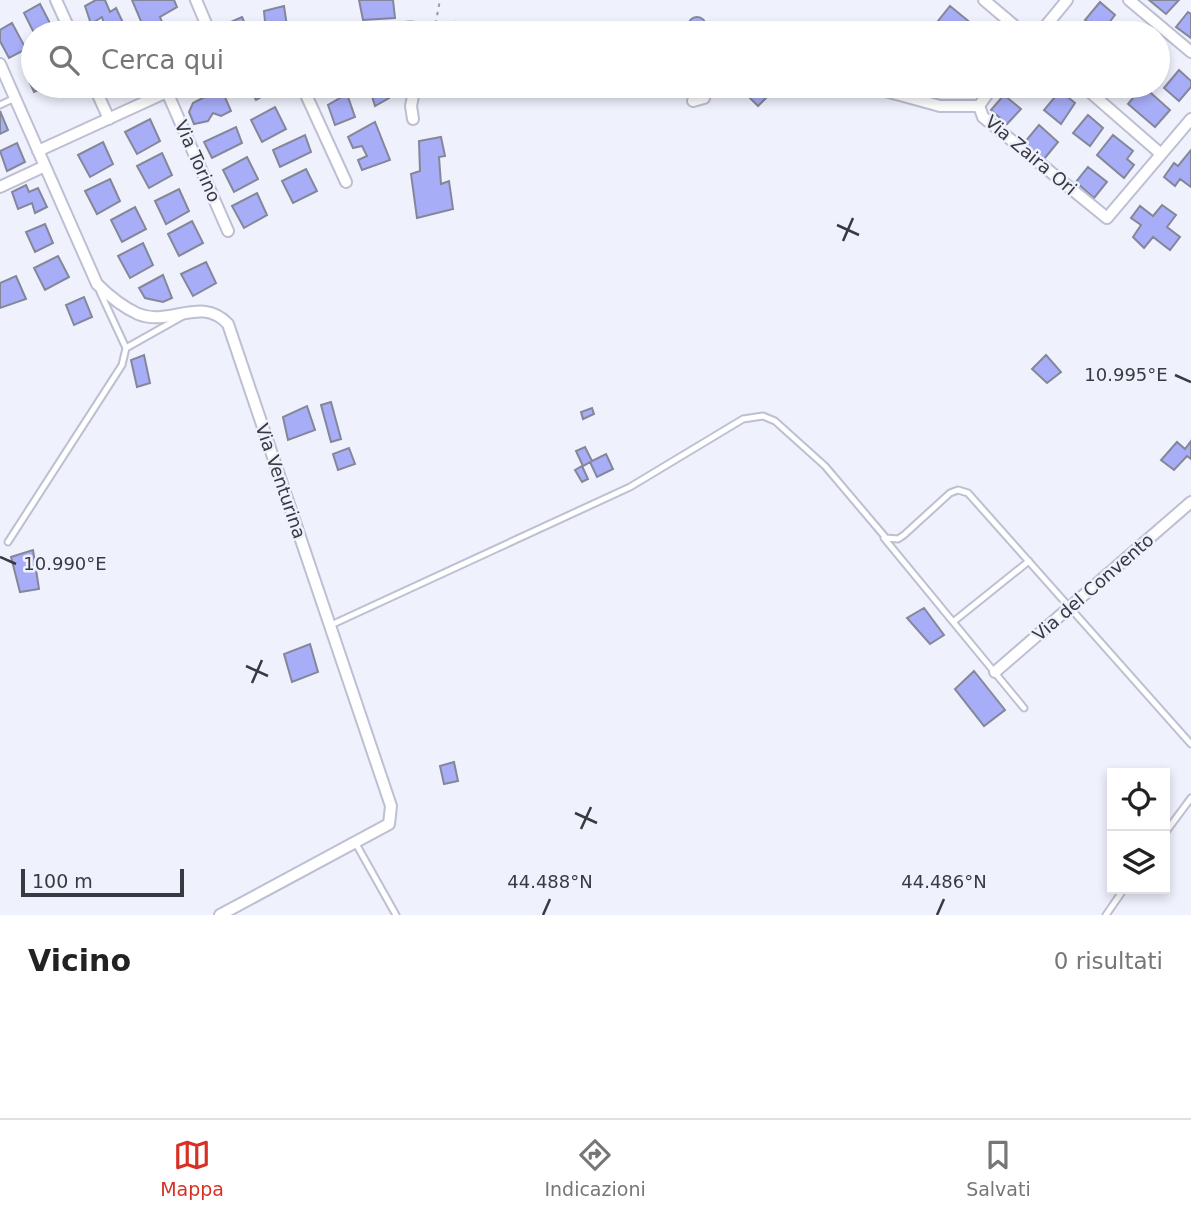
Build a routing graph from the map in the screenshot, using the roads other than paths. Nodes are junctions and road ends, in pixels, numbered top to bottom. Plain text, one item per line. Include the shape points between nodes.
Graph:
1 (56, 0) edge
2 (196, 0) edge
3 (984, 0) edge
4 (1067, 0) edge
5 (1129, 0) edge
6 (66, 21) edge
7 (205, 21) edge
8 (1009, 21) edge
9 (1050, 21) edge
10 (1154, 21) edge
11 (1170, 34) edge
12 (1191, 52) edge
13 (0, 64) edge
14 (15, 98) junction
15 (99, 98) edge
16 (154, 98) edge
17 (170, 98) edge
18 (308, 98) edge
19 (413, 98) edge
20 (704, 98) edge
21 (908, 98) edge
22 (985, 98) edge
23 (1097, 98) edge
24 (694, 101) dead end
25 (0, 105) edge
26 (979, 106) junction
27 (109, 119) junction
28 (413, 119) dead end
29 (1191, 119) edge
30 (38, 151) junction
31 (1161, 154) junction
32 (45, 166) junction
33 (346, 182) dead end
34 (0, 187) edge
35 (228, 231) dead end
36 (97, 284) junction
37 (185, 314) junction
38 (126, 348) junction
39 (1191, 502) edge
40 (881, 535) junction
41 (8, 542) dead end
42 (1029, 561) junction
43 (1069, 607) junction
44 (953, 622) junction
45 (331, 625) junction
46 (995, 673) junction
47 (1024, 708) dead end
48 (1191, 744) edge
49 (1191, 798) edge
50 (1166, 831) edge
51 (355, 842) junction
52 (1121, 894) edge
53 (220, 915) edge
54 (396, 915) edge
55 (1106, 915) edge

1 - 6 street
2 - 7 street
3 - 8 street
4 - 9 street
5 - 10 street
11 - 12 street
13 - 14 street, Via Venturina
14 - 25 lane
14 - 30 street, Via Venturina
15 - 27 street
16 - 27 street
17 - 35 street, Via Torino
18 - 33 street
19 - 28 street
20 - 24 street
21 - 26 street via 932,105
22 - 26 street, Via Zaira Ori
23 - 31 street
26 - 31 street, Via Zaira Ori via 984,117 1107,218
27 - 30 street
29 - 31 street
30 - 32 street, Via Venturina
32 - 34 street
32 - 36 street, Via Venturina
36 - 37 street, Via Venturina via 140,315
36 - 38 lane
37 - 38 lane
37 - 45 street, Via Venturina via 205,310 219,314 228,324
38 - 41 lane via 122,365
39 - 43 street, Via del Convento
40 - 42 lane via 898,539 950,493 962,491 972,496
40 - 44 lane
40 - 45 lane via 818,460 775,421 755,415 630,487
42 - 43 lane
42 - 44 lane
43 - 46 street, Via del Convento
43 - 48 lane
44 - 46 lane
45 - 51 street, Via Venturina via 391,806 389,824
46 - 47 lane
49 - 50 lane
51 - 53 street, Via Venturina
51 - 54 lane
52 - 55 lane

